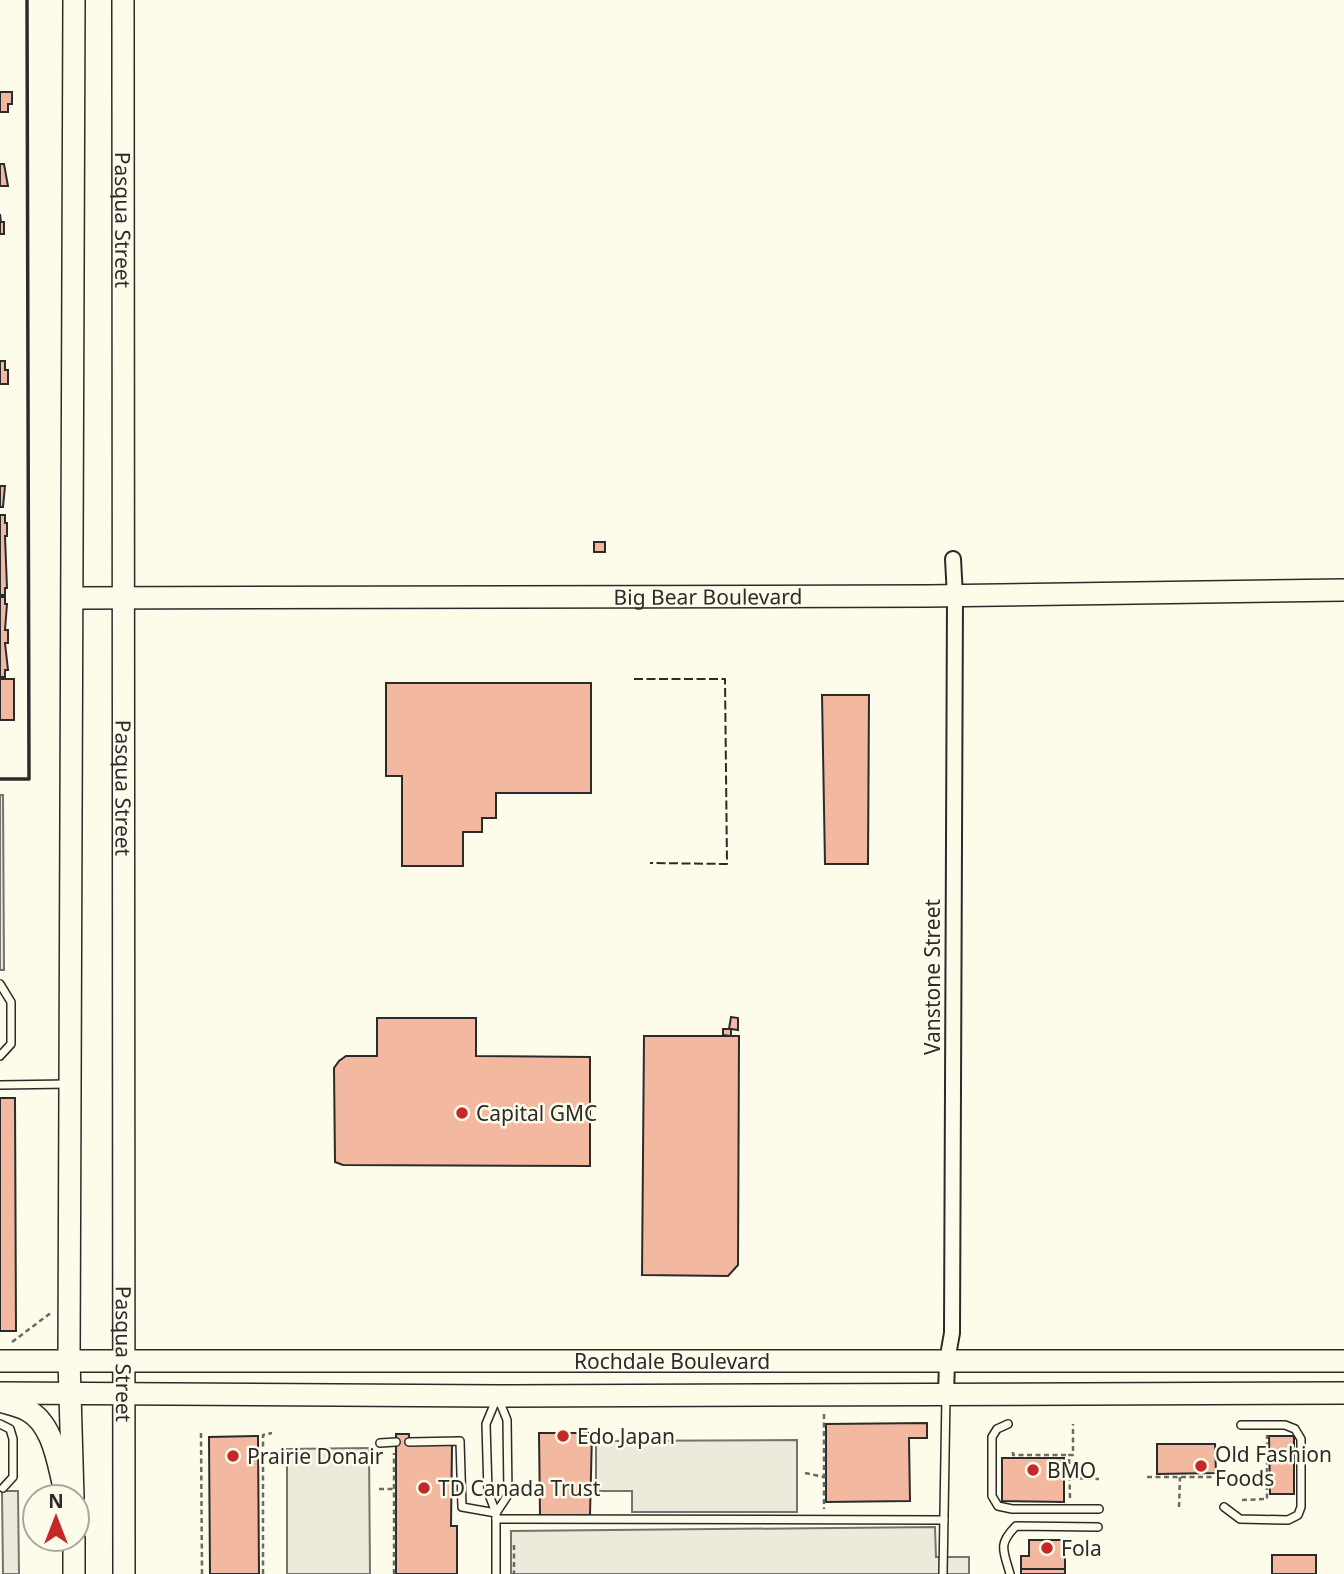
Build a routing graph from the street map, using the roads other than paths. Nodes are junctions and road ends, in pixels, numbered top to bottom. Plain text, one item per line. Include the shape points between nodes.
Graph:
1 (74, 0) edge
2 (123, 0) edge
3 (953, 559) dead end
4 (1344, 590) edge
5 (955, 596) junction
6 (72, 598) junction
7 (123, 598) junction
8 (0, 985) edge
9 (0, 1056) edge
10 (71, 1084) junction
11 (0, 1085) edge
12 (5, 1352) edge
13 (69, 1360) junction
14 (126, 1360) junction
15 (947, 1361) junction
16 (1344, 1361) edge
17 (0, 1393) edge
18 (1344, 1393) edge
19 (70, 1394) junction
20 (125, 1395) junction
21 (946, 1395) junction
22 (498, 1396) junction
23 (0, 1401) edge
24 (0, 1424) edge
25 (1009, 1424) dead end
26 (1241, 1426) dead end
27 (409, 1442) dead end
28 (380, 1443) dead end
29 (395, 1444) road end
30 (63, 1483) edge
31 (73, 1483) edge
32 (3, 1488) dead end
33 (1224, 1507) dead end
34 (1099, 1509) dead end
35 (496, 1516) junction
36 (944, 1520) junction
37 (1098, 1527) dead end
38 (74, 1553) edge
39 (74, 1574) edge
40 (124, 1574) edge
41 (496, 1574) edge
42 (943, 1574) edge
43 (1010, 1574) edge

1 - 6 street
2 - 7 street, Pasqua Street
3 - 5 street, Vanstone Street
4 - 5 street, Big Bear Boulevard
5 - 7 street, Big Bear Boulevard
5 - 15 street, Vanstone Street via 952,1333
6 - 7 street, Big Bear Boulevard
6 - 10 street
7 - 14 street, Pasqua Street
8 - 9 lane via 11,1002 11,1044
10 - 11 lane
10 - 13 street
12 - 13 street, Rochdale Boulevard
13 - 14 street, Rochdale Boulevard
13 - 19 street
14 - 15 street, Rochdale Boulevard
14 - 20 street, Pasqua Street
15 - 16 street, Rochdale Boulevard
15 - 21 street, Vanstone Street
17 - 19 street, Rochdale Boulevard
18 - 21 street, Rochdale Boulevard
19 - 20 street, Rochdale Boulevard
19 - 31 street
20 - 22 street, Rochdale Boulevard
20 - 40 street, Pasqua Street
21 - 22 street, Rochdale Boulevard
21 - 36 lane
22 - 35 lane via 486,1424 488,1492
22 - 35 lane via 507,1420 508,1495
23 - 30 street via 28,1410 40,1420
24 - 32 lane via 10,1429 13,1439 13,1477
25 - 34 lane via 992,1437 992,1496 998,1507
26 - 33 lane via 1295,1429 1301,1439 1301,1507 1298,1515 1276,1520 1240,1519
27 - 35 lane via 460,1441 462,1507
28 - 29 lane
35 - 36 lane
35 - 41 lane
36 - 42 lane
37 - 43 lane via 1016,1526 1004,1538
38 - 39 street

